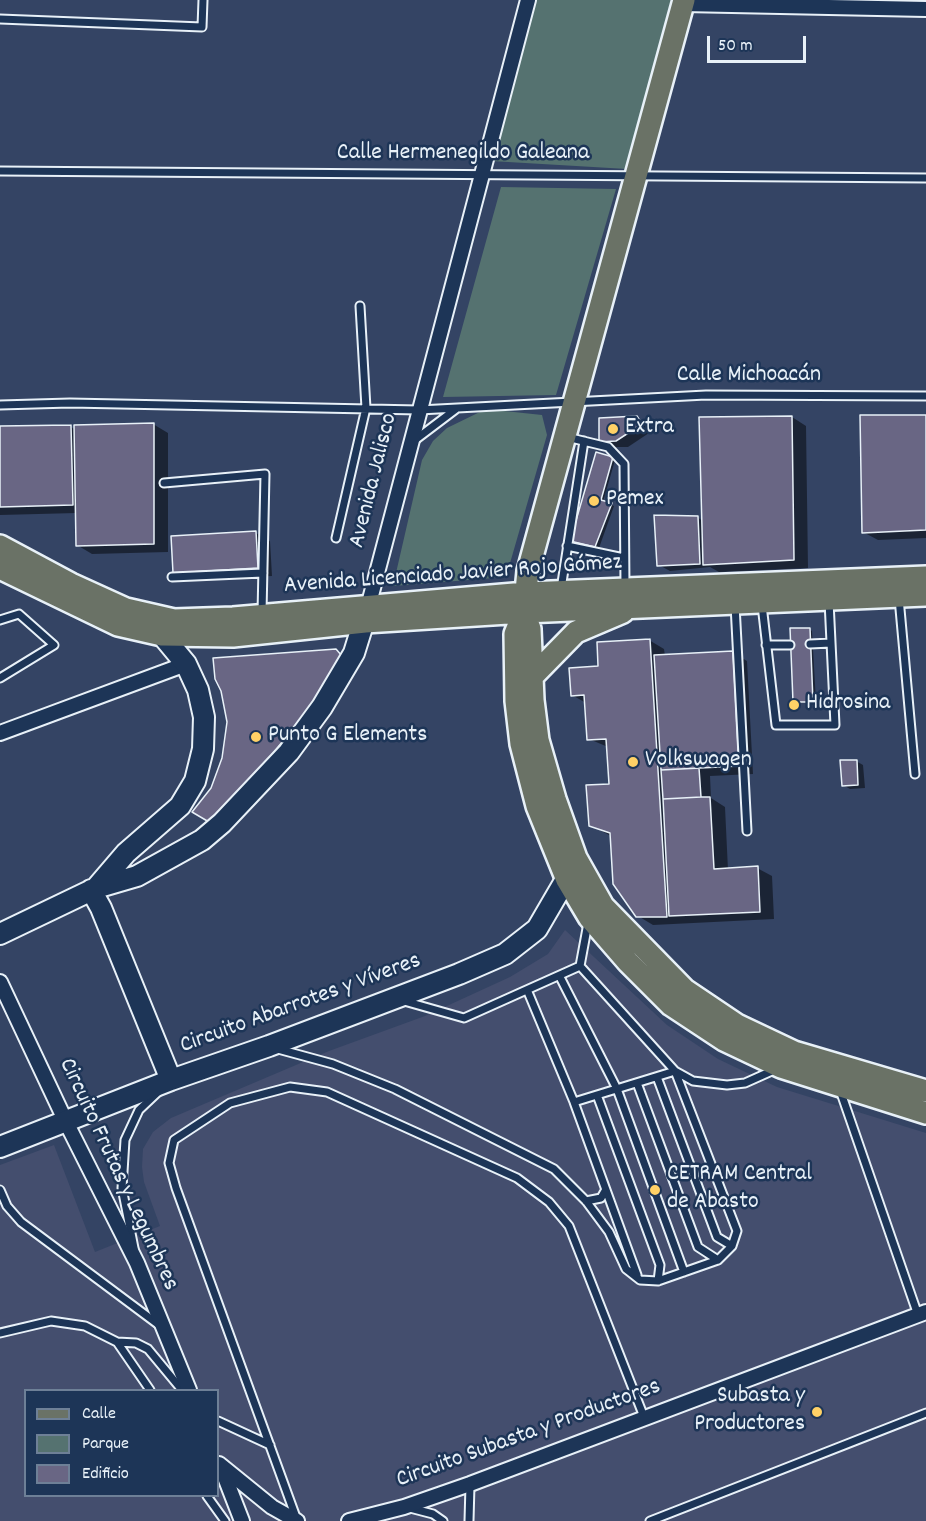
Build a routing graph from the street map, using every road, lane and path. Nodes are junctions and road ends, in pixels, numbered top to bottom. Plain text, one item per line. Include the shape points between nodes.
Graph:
1 (203, 0) edge
2 (528, 0) edge
3 (683, 2) edge
4 (926, 9) edge
5 (0, 19) edge
6 (0, 171) edge
7 (484, 175) junction
8 (637, 176) junction
9 (926, 178) edge
10 (360, 306) dead end
11 (926, 396) edge
12 (573, 402) junction
13 (0, 405) edge
14 (366, 408) junction
15 (458, 408) junction
16 (420, 410) junction
17 (563, 436) junction
18 (584, 441) junction
19 (411, 443) junction
20 (164, 483) dead end
21 (336, 538) dead end
22 (567, 546) junction
23 (624, 558) junction
24 (3, 561) edge
25 (263, 573) junction
26 (38, 576) junction
27 (172, 577) dead end
28 (926, 577) edge
29 (625, 588) junction
30 (828, 590) junction
31 (561, 592) junction
32 (761, 593) junction
33 (926, 595) edge
34 (898, 596) junction
35 (525, 603) junction
36 (735, 603) junction
37 (636, 607) junction
38 (367, 614) junction
39 (0, 620) edge
40 (262, 624) junction
41 (162, 635) junction
42 (831, 643) junction
43 (810, 644) dead end
44 (766, 645) junction
45 (790, 645) dead end
46 (186, 664) junction
47 (532, 677) junction
48 (0, 678) edge
49 (1, 730) edge
50 (915, 774) dead end
51 (747, 831) dead end
52 (576, 858) junction
53 (567, 880) junction
54 (93, 889) junction
55 (590, 917) junction
56 (0, 934) edge
57 (580, 966) junction
58 (560, 977) junction
59 (0, 982) edge
60 (528, 992) junction
61 (396, 998) junction
62 (269, 1046) junction
63 (788, 1059) junction
64 (675, 1071) junction
65 (657, 1077) junction
66 (171, 1080) junction
67 (637, 1083) junction
68 (840, 1087) junction
69 (617, 1089) junction
70 (926, 1091) edge
71 (597, 1095) junction
72 (574, 1102) junction
73 (926, 1113) edge
74 (66, 1122) junction
75 (0, 1147) edge
76 (0, 1190) edge
77 (605, 1191) junction
78 (586, 1201) junction
79 (732, 1246) junction
80 (718, 1260) junction
81 (137, 1263) junction
82 (684, 1272) junction
83 (640, 1280) junction
84 (658, 1281) junction
85 (922, 1314) edge
86 (163, 1328) junction
87 (0, 1333) edge
88 (117, 1342) junction
89 (149, 1389) edge
90 (181, 1389) edge
91 (189, 1389) edge
92 (926, 1413) edge
93 (645, 1417) junction
94 (219, 1421) edge
95 (270, 1445) junction
96 (219, 1463) edge
97 (219, 1464) edge
98 (470, 1484) junction
99 (208, 1497) edge
100 (404, 1507) junction
101 (225, 1521) edge
102 (242, 1521) edge
103 (297, 1521) edge
104 (349, 1521) edge
105 (443, 1521) edge
106 (469, 1521) edge
107 (650, 1521) edge

1 - 5 lane via 202,27
2 - 7 street, Avenida Jalisco
3 - 4 street
3 - 8 main road
6 - 7 lane, Calle Hermenegildo Galeana
7 - 8 lane, Calle Hermenegildo Galeana
7 - 16 street, Avenida Jalisco
8 - 9 lane, Calle Hermenegildo Galeana
8 - 12 main road
10 - 14 lane
11 - 12 lane, Calle Michoacán via 706,395
12 - 15 lane, Calle Michoacán
12 - 17 main road
13 - 14 lane, Calle Michoacán
14 - 16 lane, Calle Michoacán
14 - 21 lane
15 - 16 lane, Calle Michoacán
15 - 19 lane
16 - 19 street, Avenida Jalisco
17 - 18 lane
17 - 35 main road via 528,571
18 - 22 lane
18 - 23 lane via 608,447 624,464
19 - 38 street, Avenida Jalisco
20 - 25 lane via 266,474
22 - 23 lane
22 - 31 lane
23 - 29 lane
24 - 26 main road, Avenida Licenciado Javier Rojo Gómez
25 - 27 lane
25 - 40 lane
26 - 40 main road, Avenida Licenciado Javier Rojo Gómez via 126,609 174,620
26 - 41 main road, Avenida Licenciado Javier Rojo Gómez via 117,624
28 - 30 main road, Avenida Licenciado Javier Rojo Gómez
29 - 31 main road, Avenida Licenciado Javier Rojo Gómez
29 - 32 main road, Avenida Licenciado Javier Rojo Gómez
30 - 32 main road, Avenida Licenciado Javier Rojo Gómez
30 - 34 main road, Avenida Licenciado Javier Rojo Gómez
30 - 42 lane
31 - 35 main road, Avenida Licenciado Javier Rojo Gómez
32 - 36 main road, Avenida Licenciado Javier Rojo Gómez
32 - 44 lane
33 - 34 main road, Avenida Licenciado Javier Rojo Gómez
34 - 50 lane
35 - 37 main road, Avenida Licenciado Javier Rojo Gómez
35 - 38 main road, Avenida Licenciado Javier Rojo Gómez
35 - 47 main road
35 - 53 main road via 515,634 521,744 537,806
36 - 37 main road, Avenida Licenciado Javier Rojo Gómez
36 - 51 lane
37 - 47 main road via 576,632
38 - 40 main road, Avenida Licenciado Javier Rojo Gómez
38 - 54 main road, Avenida Jalisco via 354,653 322,707 252,794 202,840 123,882
39 - 48 lane via 19,614 54,645
40 - 41 main road, Avenida Licenciado Javier Rojo Gómez via 233,636
41 - 46 main road
42 - 43 lane
42 - 44 lane via 835,725 776,725
44 - 45 lane
46 - 49 street
46 - 54 main road via 198,690 204,717 203,749 195,781 180,806 126,853
47 - 52 main road via 538,740
52 - 53 main road, Circuito Abarrotes y Víveres
52 - 63 main road via 603,906 685,990
53 - 55 main road
53 - 61 main road, Circuito Abarrotes y Víveres via 537,929 524,941 505,954
54 - 56 main road
54 - 66 main road
55 - 57 lane
55 - 63 main road via 671,1005 724,1040
57 - 58 lane
57 - 64 lane
58 - 60 lane
58 - 69 lane
59 - 74 street, Circuito Frutas y Legumbres
60 - 61 lane via 464,1018
60 - 72 lane
61 - 62 main road, Circuito Abarrotes y Víveres
62 - 66 main road, Circuito Abarrotes y Víveres
62 - 78 lane via 333,1064 449,1115 554,1169
63 - 64 lane via 737,1085 693,1081
63 - 68 main road
63 - 70 main road
64 - 65 lane
64 - 79 lane via 737,1231
65 - 67 lane
65 - 79 lane via 717,1237
66 - 74 main road, Circuito Abarrotes y Víveres
66 - 81 lane via 139,1110 125,1140 122,1188
67 - 69 lane
67 - 80 lane via 698,1247
68 - 73 main road
68 - 85 lane
69 - 71 lane
69 - 82 lane
71 - 72 lane
71 - 84 lane via 660,1265
72 - 77 lane
74 - 75 main road, Circuito Abarrotes y Víveres
74 - 81 street, Circuito Frutas y Legumbres
76 - 86 lane via 21,1222
77 - 78 lane via 601,1198
77 - 83 lane
78 - 83 lane via 609,1232 626,1269
79 - 80 lane
80 - 82 lane
81 - 86 street, Circuito Frutas y Legumbres
82 - 84 lane
83 - 84 lane
85 - 93 street, Circuito Subasta y Productores
86 - 91 street, Circuito Frutas y Legumbres
87 - 88 lane via 51,1321 86,1326
88 - 89 lane
88 - 90 lane via 136,1343 148,1349
92 - 107 lane
93 - 95 lane via 569,1226 549,1202 517,1178 327,1092 290,1087 230,1103 174,1140 169,1163
93 - 98 street, Circuito Subasta y Productores
94 - 95 lane
95 - 103 lane
96 - 103 street via 272,1507
97 - 102 street
98 - 100 street, Circuito Subasta y Productores
98 - 106 lane
99 - 101 lane
100 - 104 street, Circuito Subasta y Productores
100 - 105 lane via 433,1514

